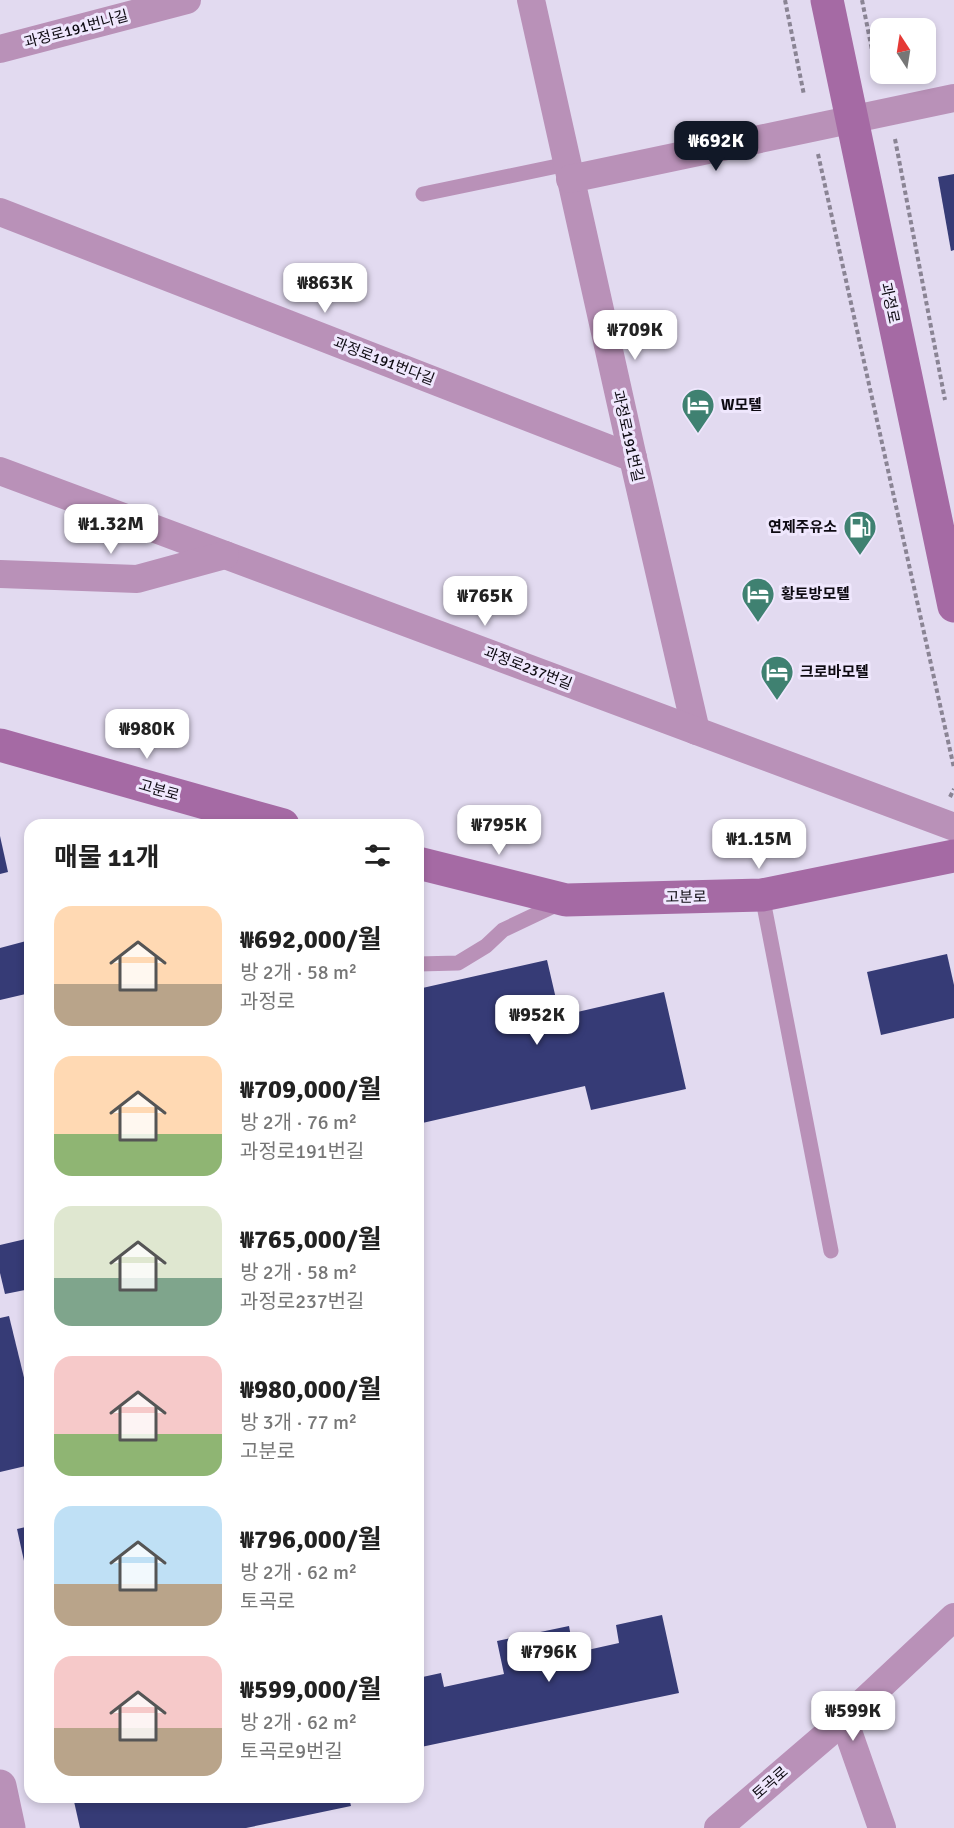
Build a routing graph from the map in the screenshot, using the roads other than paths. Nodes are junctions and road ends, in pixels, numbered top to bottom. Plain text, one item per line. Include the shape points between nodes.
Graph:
1 (187, 0) edge
2 (531, 0) edge
3 (827, 0) edge
4 (0, 49) edge
5 (954, 98) edge
6 (851, 120) junction
7 (568, 171) junction
8 (423, 194) dead end
9 (0, 212) edge
10 (633, 458) junction
11 (0, 471) edge
12 (225, 555) junction
13 (0, 574) edge
14 (954, 606) edge
15 (696, 731) junction
16 (0, 745) edge
17 (260, 819) edge
18 (954, 827) edge
19 (954, 856) edge
20 (424, 864) edge
21 (762, 895) junction
22 (566, 900) junction
23 (424, 964) edge
24 (831, 1251) dead end
25 (954, 1617) edge
26 (844, 1720) junction
27 (0, 1786) edge
28 (9, 1828) edge
29 (718, 1828) edge
30 (882, 1828) edge

1 - 4 street, 과정로191번나길
2 - 7 street, 과정로191번길
3 - 6 main road, 과정로
5 - 6 street
6 - 7 street
6 - 14 main road, 과정로
7 - 8 lane
7 - 10 street, 과정로191번길
9 - 10 street, 과정로191번다길
10 - 15 street, 과정로191번길
11 - 12 street, 과정로237번길
12 - 13 street via 137,579
12 - 15 street, 과정로237번길
15 - 18 street, 과정로237번길
16 - 17 main road, 고분로
19 - 21 main road, 고분로
20 - 22 main road, 고분로
21 - 22 main road, 고분로
21 - 24 lane
22 - 23 lane via 503,930 458,963
25 - 26 street, 토곡로
26 - 29 street, 토곡로
26 - 30 street
27 - 28 street

